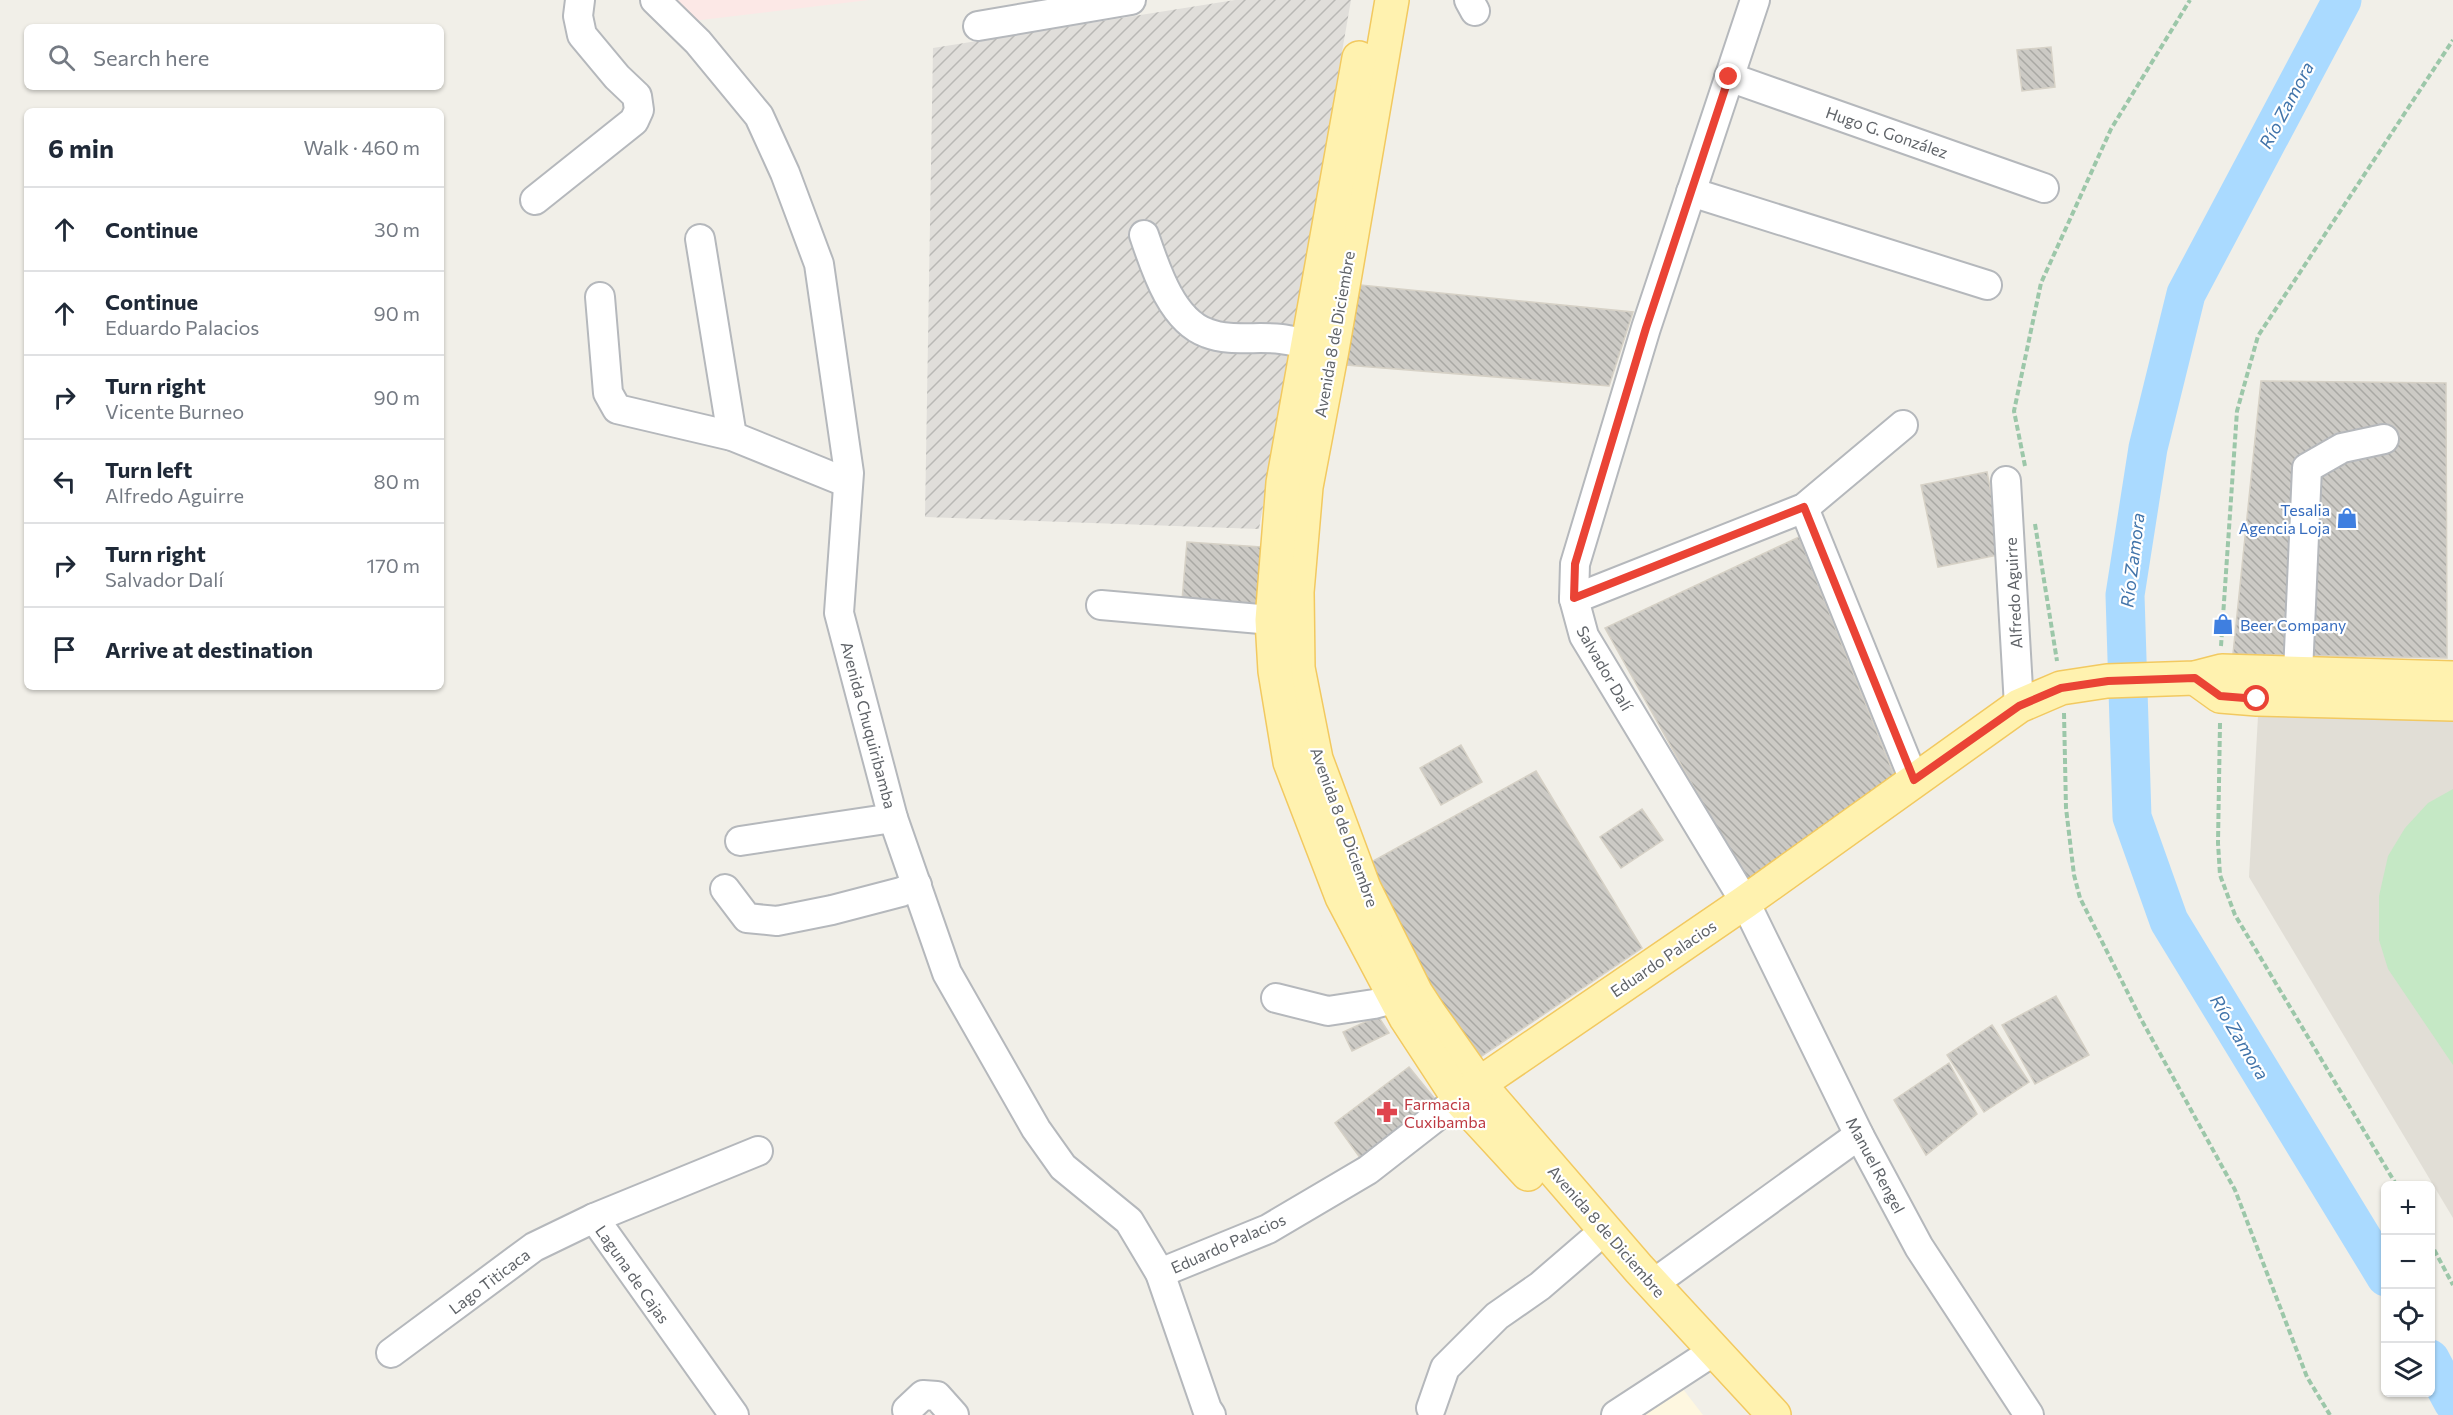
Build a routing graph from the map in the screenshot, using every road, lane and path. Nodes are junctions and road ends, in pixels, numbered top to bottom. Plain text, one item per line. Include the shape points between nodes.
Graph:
1 (580, 0) edge
2 (655, 0) edge
3 (1131, 0) edge
4 (1370, 0) edge
5 (1392, 0) edge
6 (1755, 0) edge
7 (978, 26) dead end
8 (1729, 77) junction
9 (2044, 188) dead end
10 (1691, 192) junction
11 (535, 200) dead end
12 (1144, 235) dead end
13 (700, 239) dead end
14 (1987, 285) dead end
15 (600, 297) dead end
16 (1320, 348) junction
17 (1903, 425) dead end
18 (732, 436) junction
19 (2384, 438) dead end
20 (2006, 480) dead end
21 (848, 483) junction
22 (1804, 507) junction
23 (1574, 598) junction
24 (1101, 605) dead end
25 (1272, 620) junction
26 (2298, 673) junction
27 (2185, 678) junction
28 (2453, 678) edge
29 (2453, 705) edge
30 (2019, 706) junction
31 (1914, 780) junction
32 (893, 818) junction
33 (740, 841) dead end
34 (917, 885) junction
35 (724, 889) dead end
36 (1745, 902) junction
37 (1406, 996) junction
38 (1276, 998) dead end
39 (1469, 1092) junction
40 (1859, 1135) junction
41 (758, 1151) dead end
42 (594, 1218) junction
43 (1591, 1242) junction
44 (2435, 1251) edge
45 (1160, 1273) junction
46 (1653, 1284) junction
47 (2453, 1285) edge
48 (391, 1353) dead end
49 (1706, 1356) junction
50 (1431, 1407) dead end
51 (907, 1410) dead end
52 (1204, 1413) edge
53 (734, 1415) edge
54 (954, 1415) edge
55 (1616, 1415) edge
56 (1744, 1415) edge
57 (1774, 1415) edge
58 (2029, 1415) edge

1 - 11 street via 582,35 637,96 639,110 634,121
2 - 21 street, Avenida Chuquiribamba via 698,42 759,116 785,173 819,264
3 - 7 street
4 - 16 main road, Avenida 8 de Diciembre
5 - 16 main road, Avenida 8 de Diciembre
6 - 8 street, Salvador Dalí
8 - 9 street, Hugo G. González
8 - 10 street, Salvador Dalí
10 - 14 street
10 - 23 street, Salvador Dalí via 1575,564
12 - 16 street via 1172,302 1206,333 1280,339
13 - 18 street
15 - 18 street via 608,393 617,409
16 - 25 main road, Avenida 8 de Diciembre via 1282,483
16 - 37 main road, Avenida 8 de Diciembre via 1297,592 1298,668 1316,759
17 - 22 street
18 - 21 street
19 - 26 street via 2342,448 2307,468
20 - 30 street, Alfredo Aguirre
21 - 32 street, Avenida Chuquiribamba via 839,613
22 - 23 street
22 - 31 street
23 - 36 street, Salvador Dalí via 1584,636
24 - 25 street
25 - 37 main road, Avenida 8 de Diciembre via 1275,671 1290,762 1342,897
26 - 27 main road, Eduardo Palacios via 2222,671
26 - 28 main road, Eduardo Palacios
27 - 29 main road via 2220,696
27 - 30 main road, Eduardo Palacios via 2108,681 2061,688
30 - 31 main road, Eduardo Palacios
31 - 36 main road, Eduardo Palacios
32 - 33 street
32 - 34 street, Avenida Chuquiribamba
34 - 35 street via 777,921 747,918
34 - 45 street, Avenida Chuquiribamba via 947,973 1036,1129 1063,1167 1129,1221
36 - 39 main road, Eduardo Palacios
36 - 40 street, Manuel Rengel
37 - 38 street via 1328,1011
37 - 39 main road, Avenida 8 de Diciembre
39 - 43 main road, Avenida 8 de Diciembre
39 - 45 street, Eduardo Palacios via 1368,1170 1328,1194 1268,1228
39 - 46 main road, Avenida 8 de Diciembre
40 - 46 street
40 - 58 street, Manuel Rengel via 1919,1247
41 - 42 street, Laguna de Cajas
42 - 48 street, Lago Titicaca via 534,1247
42 - 53 street, Laguna de Cajas
43 - 49 main road, Avenida 8 de Diciembre
43 - 50 street via 1540,1286 1497,1316 1445,1368
44 - 47 path
45 - 52 street, Avenida Chuquiribamba
46 - 49 main road, Avenida 8 de Diciembre
49 - 55 street
49 - 56 main road, Avenida 8 de Diciembre
49 - 57 main road, Avenida 8 de Diciembre
51 - 54 street via 923,1395 937,1396

